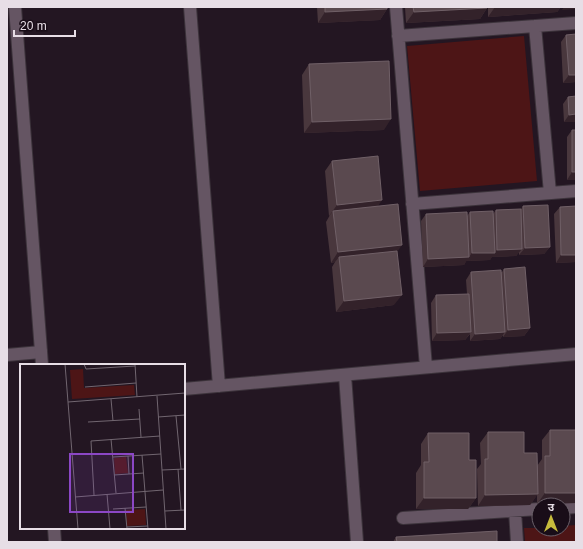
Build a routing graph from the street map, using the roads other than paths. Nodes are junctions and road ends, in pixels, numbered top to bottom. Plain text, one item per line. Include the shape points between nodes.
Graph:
1 (15, 7) edge
2 (190, 7) edge
3 (396, 7) edge
4 (576, 23) edge
5 (535, 26) junction
6 (398, 36) junction
7 (576, 192) edge
8 (550, 194) junction
9 (412, 204) junction
10 (41, 352) junction
11 (576, 354) edge
12 (7, 355) edge
13 (42, 364) edge
14 (426, 367) junction
15 (345, 375) junction
16 (219, 386) junction
17 (185, 389) edge
18 (531, 510) edge
19 (515, 511) junction
20 (403, 518) dead end
21 (54, 529) edge
22 (55, 542) edge
23 (357, 542) edge
24 (517, 542) edge

1 - 10 street
2 - 16 street
3 - 6 street
4 - 5 street
5 - 6 street
5 - 8 street
6 - 9 street
7 - 8 street
8 - 9 street
9 - 14 street
10 - 12 street
10 - 13 street
11 - 14 street
14 - 15 street
15 - 16 street
15 - 23 street
16 - 17 street
18 - 19 street
19 - 20 street
19 - 24 street
21 - 22 street

